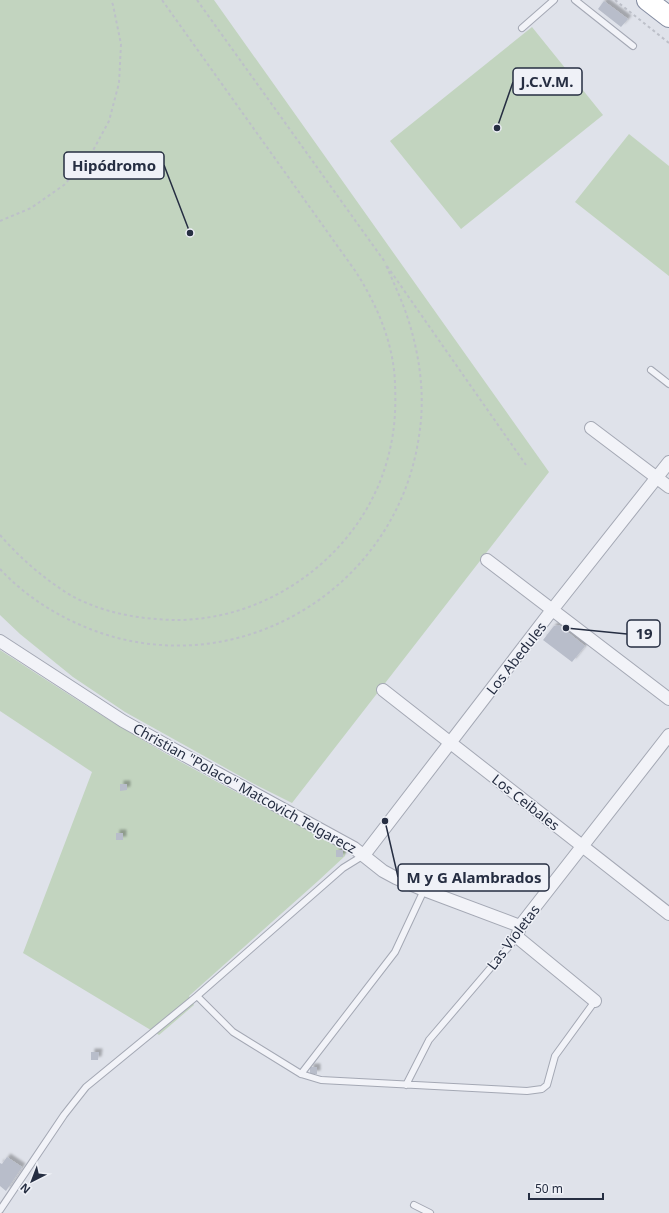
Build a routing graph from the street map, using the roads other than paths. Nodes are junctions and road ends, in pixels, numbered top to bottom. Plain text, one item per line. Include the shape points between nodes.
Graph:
1 (554, 0) edge
2 (647, 0) edge
3 (579, 1) edge
4 (669, 17) edge
5 (522, 28) dead end
6 (633, 46) dead end
7 (651, 370) dead end
8 (669, 384) edge
9 (591, 428) dead end
10 (669, 462) edge
11 (657, 478) junction
12 (669, 487) edge
13 (487, 560) dead end
14 (552, 610) junction
15 (0, 641) edge
16 (383, 690) dead end
17 (669, 699) edge
18 (669, 735) edge
19 (450, 743) junction
20 (582, 846) junction
21 (364, 855) junction
22 (424, 890) junction
23 (669, 914) edge
24 (518, 932) junction
25 (196, 996) junction
26 (595, 1001) joint
27 (301, 1074) junction
28 (406, 1085) junction
29 (414, 1205) dead end
30 (0, 1210) edge
31 (430, 1213) edge

1 - 5 lane
2 - 4 highway
3 - 6 lane
7 - 8 lane
9 - 11 street
10 - 11 street, Los Abedules
11 - 12 street
11 - 14 street, Los Abedules
13 - 14 street
14 - 17 street
14 - 19 street, Los Abedules
15 - 21 street, Christian "Polaco" Matcovich Telgarecz via 123,721
16 - 19 street, Los Ceibales
18 - 20 street, Las Violetas
19 - 20 street, Los Ceibales
19 - 21 street, Los Abedules
20 - 23 street, Los Ceibales
20 - 24 street, Las Violetas
21 - 22 street, Christian "Polaco" Matcovich Telgarecz via 383,871
21 - 25 lane via 343,868
22 - 24 street, Christian "Polaco" Matcovich Telgarecz
22 - 27 lane via 395,952
24 - 26 street, Christian "Polaco" Matcovich Telgarecz
24 - 28 lane, Las Violetas via 429,1040
25 - 27 lane via 233,1032
25 - 30 lane via 86,1087
26 - 28 lane via 554,1056 547,1085 542,1089 527,1091
27 - 28 lane via 321,1080
29 - 31 lane

